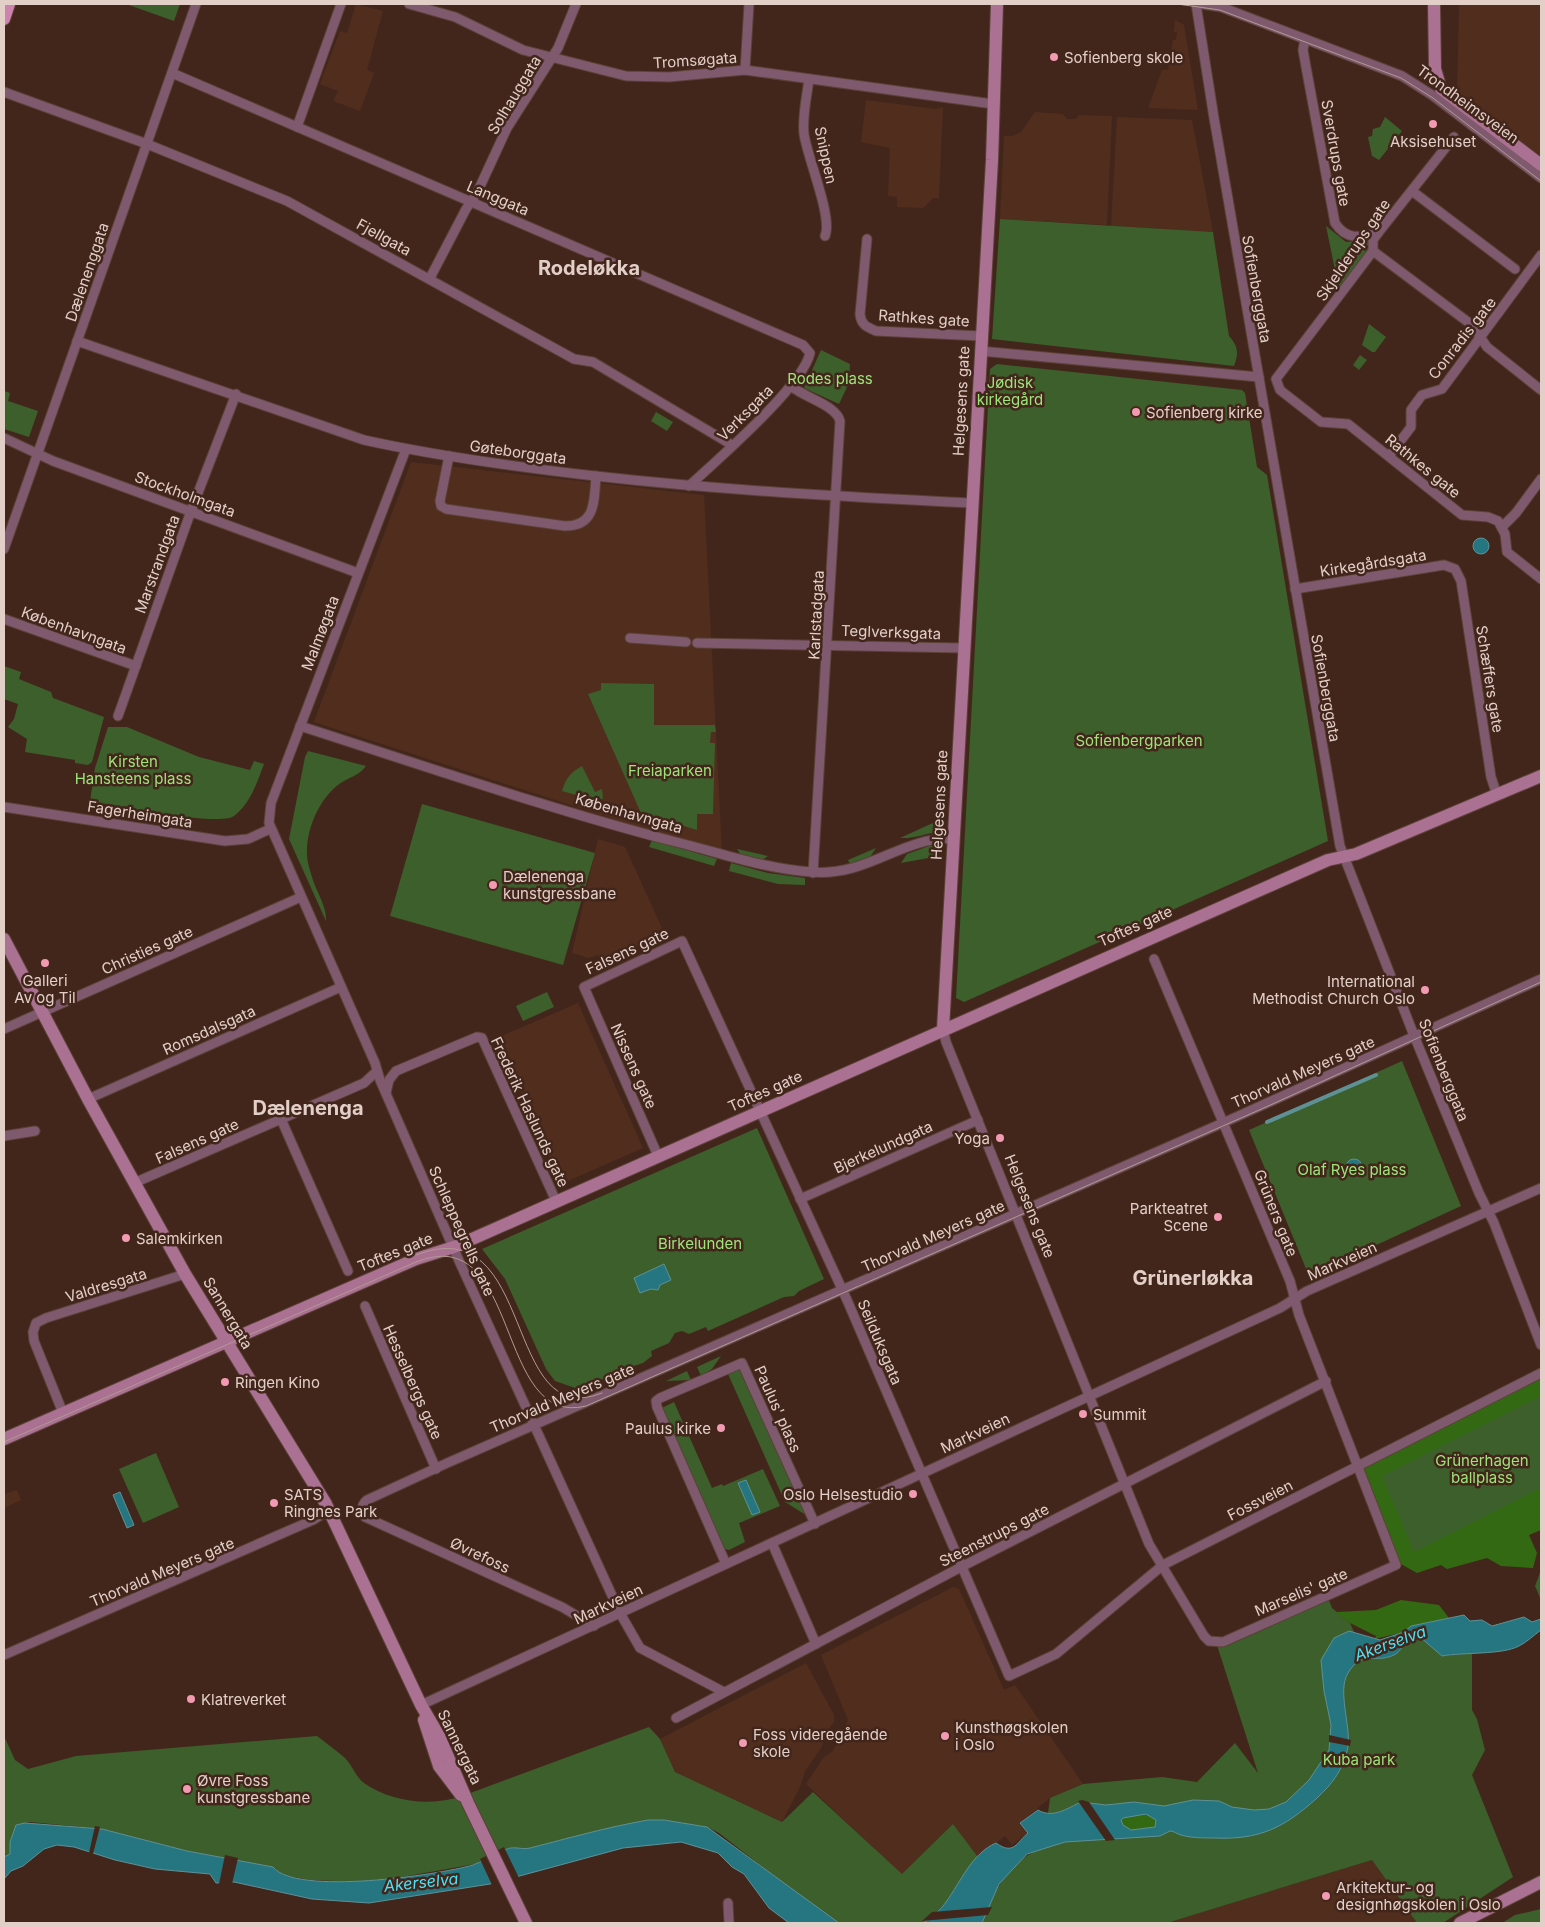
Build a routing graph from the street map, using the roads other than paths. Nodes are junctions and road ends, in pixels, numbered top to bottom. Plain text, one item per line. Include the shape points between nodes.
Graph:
1 (9, 4) edge
2 (196, 4) edge
3 (342, 4) edge
4 (409, 4) edge
5 (576, 4) edge
6 (749, 4) edge
7 (997, 4) edge
8 (1196, 4) edge
9 (1202, 4) edge
10 (1434, 4) edge
11 (4, 19) edge
12 (1304, 39) junction
13 (553, 57) junction
14 (745, 70) junction
15 (172, 73) junction
16 (809, 79) junction
17 (4, 92) edge
18 (993, 104) junction
19 (297, 127) junction
20 (1454, 137) dead end
21 (147, 144) junction
22 (1541, 165) edge
23 (1541, 178) edge
24 (1412, 191) junction
25 (471, 201) junction
26 (1378, 233) junction
27 (825, 236) dead end
28 (867, 239) dead end
29 (1373, 251) junction
30 (1540, 260) edge
31 (1515, 269) dead end
32 (430, 278) junction
33 (981, 336) junction
34 (1481, 338) junction
35 (77, 341) junction
36 (980, 351) junction
37 (810, 353) joint
38 (1259, 377) junction
39 (1276, 379) joint
40 (791, 386) junction
41 (1541, 390) edge
42 (236, 394) junction
43 (4, 438) edge
44 (732, 445) junction
45 (406, 449) junction
46 (38, 453) junction
47 (449, 456) junction
48 (1389, 456) junction
49 (596, 476) junction
50 (1541, 479) edge
51 (689, 486) junction
52 (836, 495) junction
53 (972, 503) junction
54 (191, 511) junction
55 (1503, 526) junction
56 (4, 549) edge
57 (1455, 569) joint
58 (358, 572) junction
59 (1541, 579) edge
60 (1295, 589) junction
61 (4, 619) edge
62 (630, 638) dead end
63 (686, 642) dead end
64 (697, 642) dead end
65 (828, 644) junction
66 (963, 648) junction
67 (136, 666) junction
68 (118, 716) dead end
69 (300, 726) junction
70 (1541, 776) edge
71 (1497, 795) junction
72 (4, 807) edge
73 (270, 829) junction
74 (953, 839) junction
75 (1343, 857) junction
76 (813, 872) junction
77 (301, 897) junction
78 (4, 939) edge
79 (682, 941) joint
80 (1154, 959) dead end
81 (1541, 979) edge
82 (341, 987) junction
83 (584, 987) joint
84 (42, 1012) junction
85 (4, 1029) edge
86 (943, 1029) junction
87 (1415, 1036) junction
88 (377, 1071) junction
89 (386, 1094) junction
90 (88, 1099) junction
91 (760, 1111) junction
92 (281, 1119) junction
93 (978, 1120) junction
94 (1224, 1122) junction
95 (35, 1131) dead end
96 (4, 1136) edge
97 (658, 1156) junction
98 (134, 1184) junction
99 (1541, 1188) edge
100 (800, 1198) junction
101 (556, 1201) junction
102 (1487, 1210) junction
103 (1016, 1214) junction
104 (454, 1248) junction
105 (348, 1271) dead end
106 (185, 1274) junction
107 (842, 1291) junction
108 (1294, 1299) junction
109 (365, 1306) dead end
110 (225, 1342) junction
111 (1541, 1345) edge
112 (1541, 1373) edge
113 (1326, 1381) junction
114 (1090, 1395) junction
115 (64, 1413) junction
116 (534, 1426) junction
117 (4, 1439) edge
118 (1358, 1466) junction
119 (436, 1469) junction
120 (920, 1473) junction
121 (1125, 1483) junction
122 (363, 1505) joint
123 (329, 1510) junction
124 (815, 1524) junction
125 (772, 1544) junction
126 (726, 1564) junction
127 (1163, 1565) junction
128 (1396, 1565) joint
129 (963, 1566) junction
130 (620, 1613) junction
131 (594, 1626) junction
132 (1216, 1642) joint
133 (816, 1644) junction
134 (4, 1655) edge
135 (1009, 1676) joint
136 (724, 1692) junction
137 (421, 1705) junction
138 (676, 1718) dead end
139 (1541, 1882) edge
140 (728, 1904) dead end
141 (1464, 1921) edge
142 (526, 1923) edge
143 (729, 1923) edge

1 - 11 main road
2 - 15 street, Dælenenggata
3 - 19 street
4 - 13 street, Tromsøgata via 455,17 523,50
5 - 13 street, Solhauggata
6 - 14 street
7 - 18 street, Helgesens gate
8 - 38 street, Sofienberggata
9 - 12 street, Trondheimsveien via 1221,7
10 - 22 street, Trondheimsveien via 1435,69 1441,89
12 - 23 street, Trondheimsveien via 1382,66 1409,79
12 - 26 street, Sverdrups gate via 1303,50 1335,223 1351,237
13 - 14 street, Tromsøgata via 626,76 669,77
13 - 25 street, Solhauggata via 507,128
14 - 16 street, Tromsøgata
15 - 19 street, Langgata
15 - 21 street, Dælenenggata
16 - 18 street, Tromsøgata
16 - 27 street, Snippen via 804,135 824,212
17 - 21 street, Fjellgata
18 - 33 street, Helgesens gate
19 - 25 street, Langgata
20 - 24 street, Skjelderups gate
21 - 32 street, Fjellgata via 287,201
21 - 35 street, Dælenenggata
24 - 26 street, Skjelderups gate
24 - 31 street
25 - 32 street, Solhauggata
25 - 37 street, Langgata via 803,345
26 - 29 street, Skjelderups gate via 1373,240
28 - 33 street, Rathkes gate via 860,314 866,327 876,331
29 - 34 street via 1472,325
29 - 39 street, Skjelderups gate
30 - 34 street, Conradis gate
32 - 44 street, Fjellgata via 574,359 593,362
33 - 36 street, Helgesens gate
34 - 41 street via 1487,347
34 - 48 street, Conradis gate via 1442,389 1422,395 1411,410 1411,427
35 - 42 street, Gøteborggata
35 - 46 street, Dælenenggata
36 - 38 street
36 - 53 street, Helgesens gate
37 - 40 street, Verksgata via 806,366
38 - 60 street, Sofienberggata
39 - 48 street, Rathkes gate via 1280,390 1321,422 1348,424
40 - 44 street, Verksgata
40 - 52 street, Karlstadgata via 801,395 839,414
42 - 45 street, Gøteborggata via 364,440
42 - 54 street, Marstrandgata
43 - 46 street, Stockholmgata
44 - 51 street, Verksgata
45 - 47 street, Gøteborggata
45 - 58 street, Malmøgata
46 - 54 street, Stockholmgata
46 - 56 street, Dælenenggata
47 - 49 street, Gøteborggata
47 - 49 street via 441,506 565,526 583,523 590,515
48 - 55 street, Rathkes gate via 1462,515 1493,518
49 - 51 street, Gøteborggata
50 - 55 street
51 - 52 street, Gøteborggata
52 - 53 street, Gøteborggata
52 - 65 street, Karlstadgata
53 - 66 street, Helgesens gate
54 - 58 street, Stockholmgata
54 - 67 street, Marstrandgata
55 - 59 street via 1507,552
57 - 60 street, Kirkegårdsgata via 1444,566
57 - 71 street, Schæffers gate via 1461,581 1491,777
58 - 69 street, Malmøgata
60 - 75 street, Sofienberggata
61 - 67 street, Københavngata
62 - 63 street
64 - 65 street, Teglverksgata
65 - 66 street, Teglverksgata
65 - 76 street, Karlstadgata
66 - 74 street, Helgesens gate
67 - 68 street, Marstrandgata
69 - 73 street, Malmøgata via 269,810
69 - 76 street, Københavngata via 649,835 772,868
70 - 71 street, Toftes gate
71 - 75 street, Toftes gate
72 - 73 street, Fagerheimgata via 225,841 248,839
73 - 77 street, Schleppegrells gate
74 - 76 street, Københavngata via 917,843 849,870
74 - 86 street, Helgesens gate
75 - 86 street, Toftes gate via 1319,864
75 - 87 street, Sofienberggata
77 - 82 street, Schleppegrells gate
77 - 84 street, Christies gate
78 - 84 street, Sannergata
79 - 83 street, Falsens gate
79 - 91 street, Seilduksgata
80 - 94 street, Grüners gate
81 - 87 street, Thorvald Meyers gate
82 - 88 street, Schleppegrells gate
82 - 90 street, Romsdalsgata
83 - 97 street, Nissens gate
84 - 85 street, Christies gate
84 - 90 street, Sannergata
86 - 91 street, Toftes gate
86 - 93 street, Helgesens gate
87 - 94 street, Thorvald Meyers gate
87 - 102 street, Sofienberggata
88 - 89 street, Schleppegrells gate
88 - 92 street, Falsens gate via 364,1083
89 - 101 street, Frederik Haslunds gate via 389,1080 396,1071 477,1037 482,1038
89 - 104 street, Schleppegrells gate
90 - 98 street, Sannergata
91 - 97 street, Toftes gate
91 - 100 street, Seilduksgata
92 - 98 street, Falsens gate
92 - 105 street
93 - 100 street, Bjerkelundgata
93 - 103 street, Helgesens gate
94 - 103 street, Thorvald Meyers gate
94 - 108 street, Grüners gate via 1290,1281
95 - 96 street
97 - 101 street, Toftes gate
98 - 106 street, Sannergata
99 - 102 street, Markveien
100 - 107 street, Seilduksgata
101 - 104 street, Toftes gate
102 - 108 street, Markveien
102 - 111 street, Sofienberggata
103 - 107 street, Thorvald Meyers gate
103 - 114 street, Helgesens gate
104 - 110 street, Toftes gate via 416,1259
104 - 116 street, Schleppegrells gate
106 - 110 street, Sannergata
106 - 115 street, Valdresgata via 36,1323 34,1341
107 - 116 street, Thorvald Meyers gate
107 - 120 street, Seilduksgata
108 - 113 street, Grüners gate
108 - 114 street, Markveien
109 - 119 street, Hesselbergs gate
110 - 115 street, Toftes gate
110 - 123 street, Sannergata
112 - 118 street, Fossveien
113 - 118 street, Grüners gate
113 - 121 street, Steenstrups gate
114 - 120 street, Markveien
114 - 121 street, Helgesens gate
115 - 117 street, Toftes gate
116 - 119 street, Thorvald Meyers gate
116 - 130 street, Schleppegrells gate
118 - 127 street, Fossveien
118 - 128 street, Grüners gate
119 - 122 street, Thorvald Meyers gate via 367,1500
120 - 124 street, Markveien
120 - 129 street, Seilduksgata
121 - 127 street, Helgesens gate via 1149,1544
121 - 129 street, Steenstrups gate
122 - 131 street, Øvrefoss via 365,1517 554,1604
123 - 134 street, Thorvald Meyers gate via 313,1520
123 - 137 street, Sannergata
124 - 125 street, Markveien
124 - 126 street, Paulus' plass via 742,1363 666,1395 656,1401 657,1407
125 - 126 street, Markveien
125 - 133 street
126 - 130 street, Markveien
127 - 132 street, Helgesens gate via 1204,1636
127 - 135 street, Fossveien via 1056,1654
128 - 132 street, Marselis' gate via 1223,1642
129 - 133 street, Steenstrups gate
129 - 135 street, Seilduksgata
130 - 131 street, Markveien
130 - 136 street, Schleppegrells gate via 640,1648
131 - 137 street, Markveien
133 - 136 street, Steenstrups gate
136 - 138 street, Steenstrups gate
137 - 142 street, Sannergata via 439,1736
139 - 141 street
140 - 143 street

